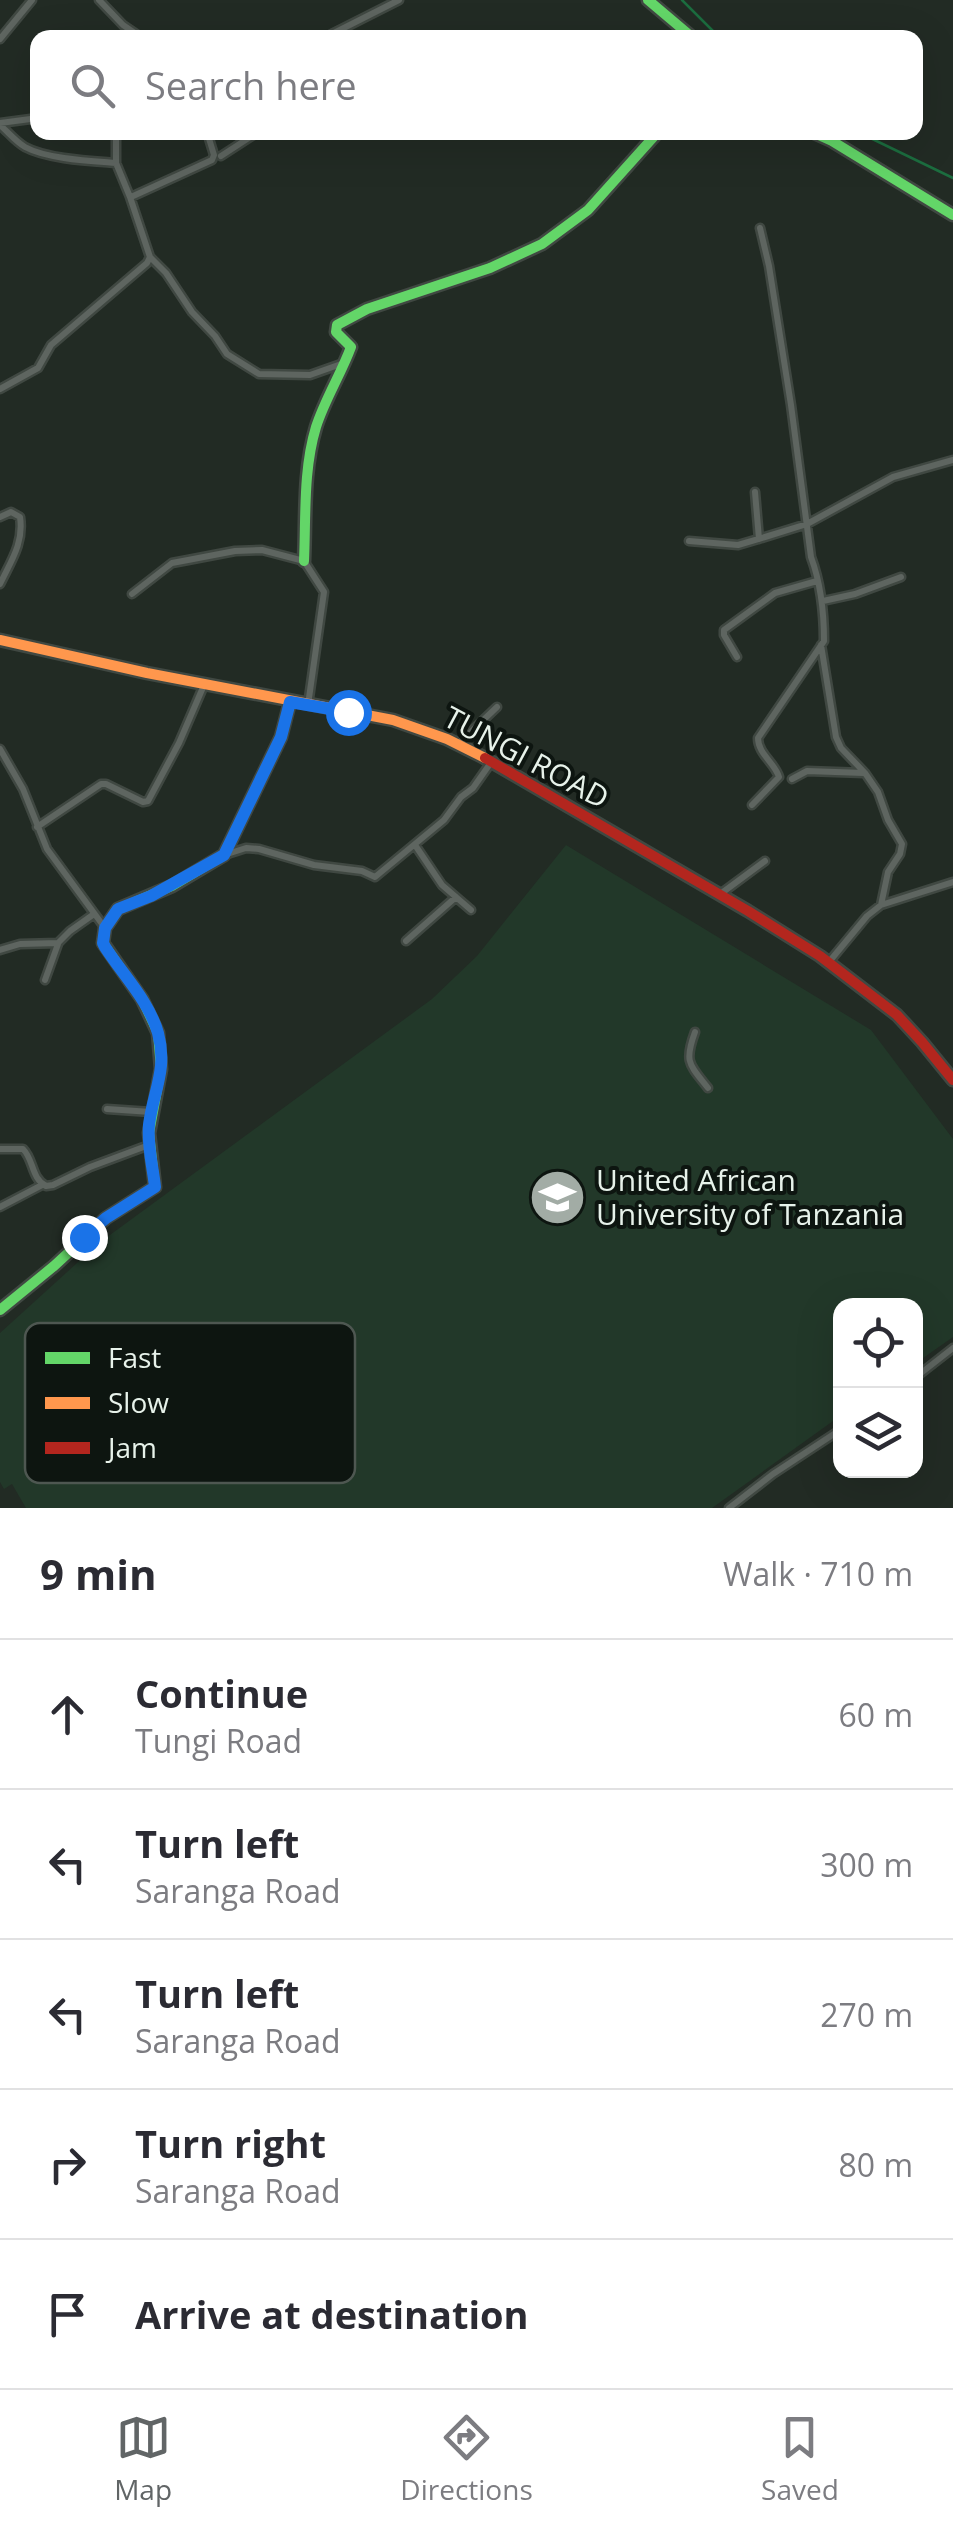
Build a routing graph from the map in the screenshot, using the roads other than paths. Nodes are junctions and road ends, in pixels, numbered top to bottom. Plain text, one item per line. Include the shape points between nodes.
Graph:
1 (32, 0) edge
2 (99, 0) edge
3 (399, 0) edge
4 (648, 0) edge
5 (129, 30) edge
6 (344, 30) edge
7 (684, 30) edge
8 (0, 40) edge
9 (30, 119) edge
10 (0, 124) edge
11 (116, 140) edge
12 (209, 140) edge
13 (246, 140) edge
14 (649, 140) edge
15 (830, 140) edge
16 (221, 156) dead end
17 (116, 163) junction
18 (130, 197) junction
19 (953, 215) edge
20 (760, 228) dead end
21 (150, 258) junction
22 (345, 362) junction
23 (0, 389) edge
24 (953, 460) edge
25 (755, 492) dead end
26 (0, 517) edge
27 (807, 524) junction
28 (759, 539) junction
29 (689, 541) dead end
30 (304, 560) junction
31 (901, 577) dead end
32 (817, 581) junction
33 (0, 584) edge
34 (132, 594) dead end
35 (823, 601) junction
36 (0, 640) edge
37 (820, 645) junction
38 (737, 656) dead end
39 (205, 684) junction
40 (290, 702) junction
41 (308, 705) junction
42 (497, 707) dead end
43 (457, 744) junction
44 (0, 749) edge
45 (492, 761) junction
46 (866, 773) junction
47 (792, 779) dead end
48 (752, 805) dead end
49 (37, 828) junction
50 (415, 845) junction
51 (224, 855) junction
52 (765, 861) dead end
53 (953, 882) edge
54 (719, 895) junction
55 (456, 897) junction
56 (881, 905) junction
57 (471, 910) dead end
58 (94, 914) junction
59 (105, 928) junction
60 (406, 941) dead end
61 (58, 943) junction
62 (0, 950) edge
63 (829, 962) junction
64 (45, 980) dead end
65 (695, 1032) dead end
66 (953, 1080) edge
67 (708, 1088) dead end
68 (107, 1109) dead end
69 (152, 1112) junction
70 (150, 1145) junction
71 (0, 1149) edge
72 (42, 1185) junction
73 (0, 1207) edge
74 (0, 1310) edge
75 (953, 1348) edge
76 (923, 1372) edge
77 (833, 1435) edge
78 (728, 1508) edge

1 - 8 street
2 - 5 street
3 - 6 street
4 - 7 street
9 - 10 street
10 - 17 street via 30,150
11 - 17 street
12 - 18 street via 212,160
13 - 16 street
14 - 22 street via 615,182 552,238 337,325 351,347
15 - 19 street
17 - 18 street
18 - 21 street
20 - 27 street
21 - 22 street via 228,354 259,374 310,375
21 - 23 street via 51,345 38,368
22 - 30 street via 306,474
24 - 27 street via 893,477
25 - 28 street
26 - 33 street via 17,514 22,526
27 - 28 street
27 - 32 street
28 - 29 street via 738,545
30 - 34 street via 262,550 172,563
30 - 41 street via 324,592
31 - 35 street
32 - 35 street
32 - 38 street via 775,593 724,630
35 - 37 street
36 - 39 street, TUNGI ROAD
37 - 46 street via 836,737
37 - 48 street via 758,738 779,777
39 - 40 street, TUNGI ROAD
39 - 49 street via 148,801 101,784
40 - 41 street, TUNGI ROAD
40 - 51 street via 281,737
41 - 43 street, TUNGI ROAD via 395,720
42 - 43 street
43 - 45 street, TUNGI ROAD
44 - 49 street
45 - 50 street
45 - 54 street, TUNGI ROAD
46 - 47 street via 807,772
46 - 56 street via 902,844
49 - 58 street
50 - 51 street via 375,877 258,849
50 - 55 street
51 - 59 street via 118,909
52 - 54 street
53 - 56 street
54 - 63 street, TUNGI ROAD
55 - 57 street
55 - 60 street
56 - 63 street
58 - 59 street
58 - 61 street
59 - 69 street via 105,947 158,1032 162,1074
61 - 62 street
61 - 64 street
63 - 66 street, TUNGI ROAD via 889,1008
65 - 67 street via 688,1064
68 - 69 street
69 - 70 street
70 - 72 street
70 - 74 street via 155,1187 106,1218
71 - 72 street via 23,1149
72 - 73 street
75 - 76 street
77 - 78 street

